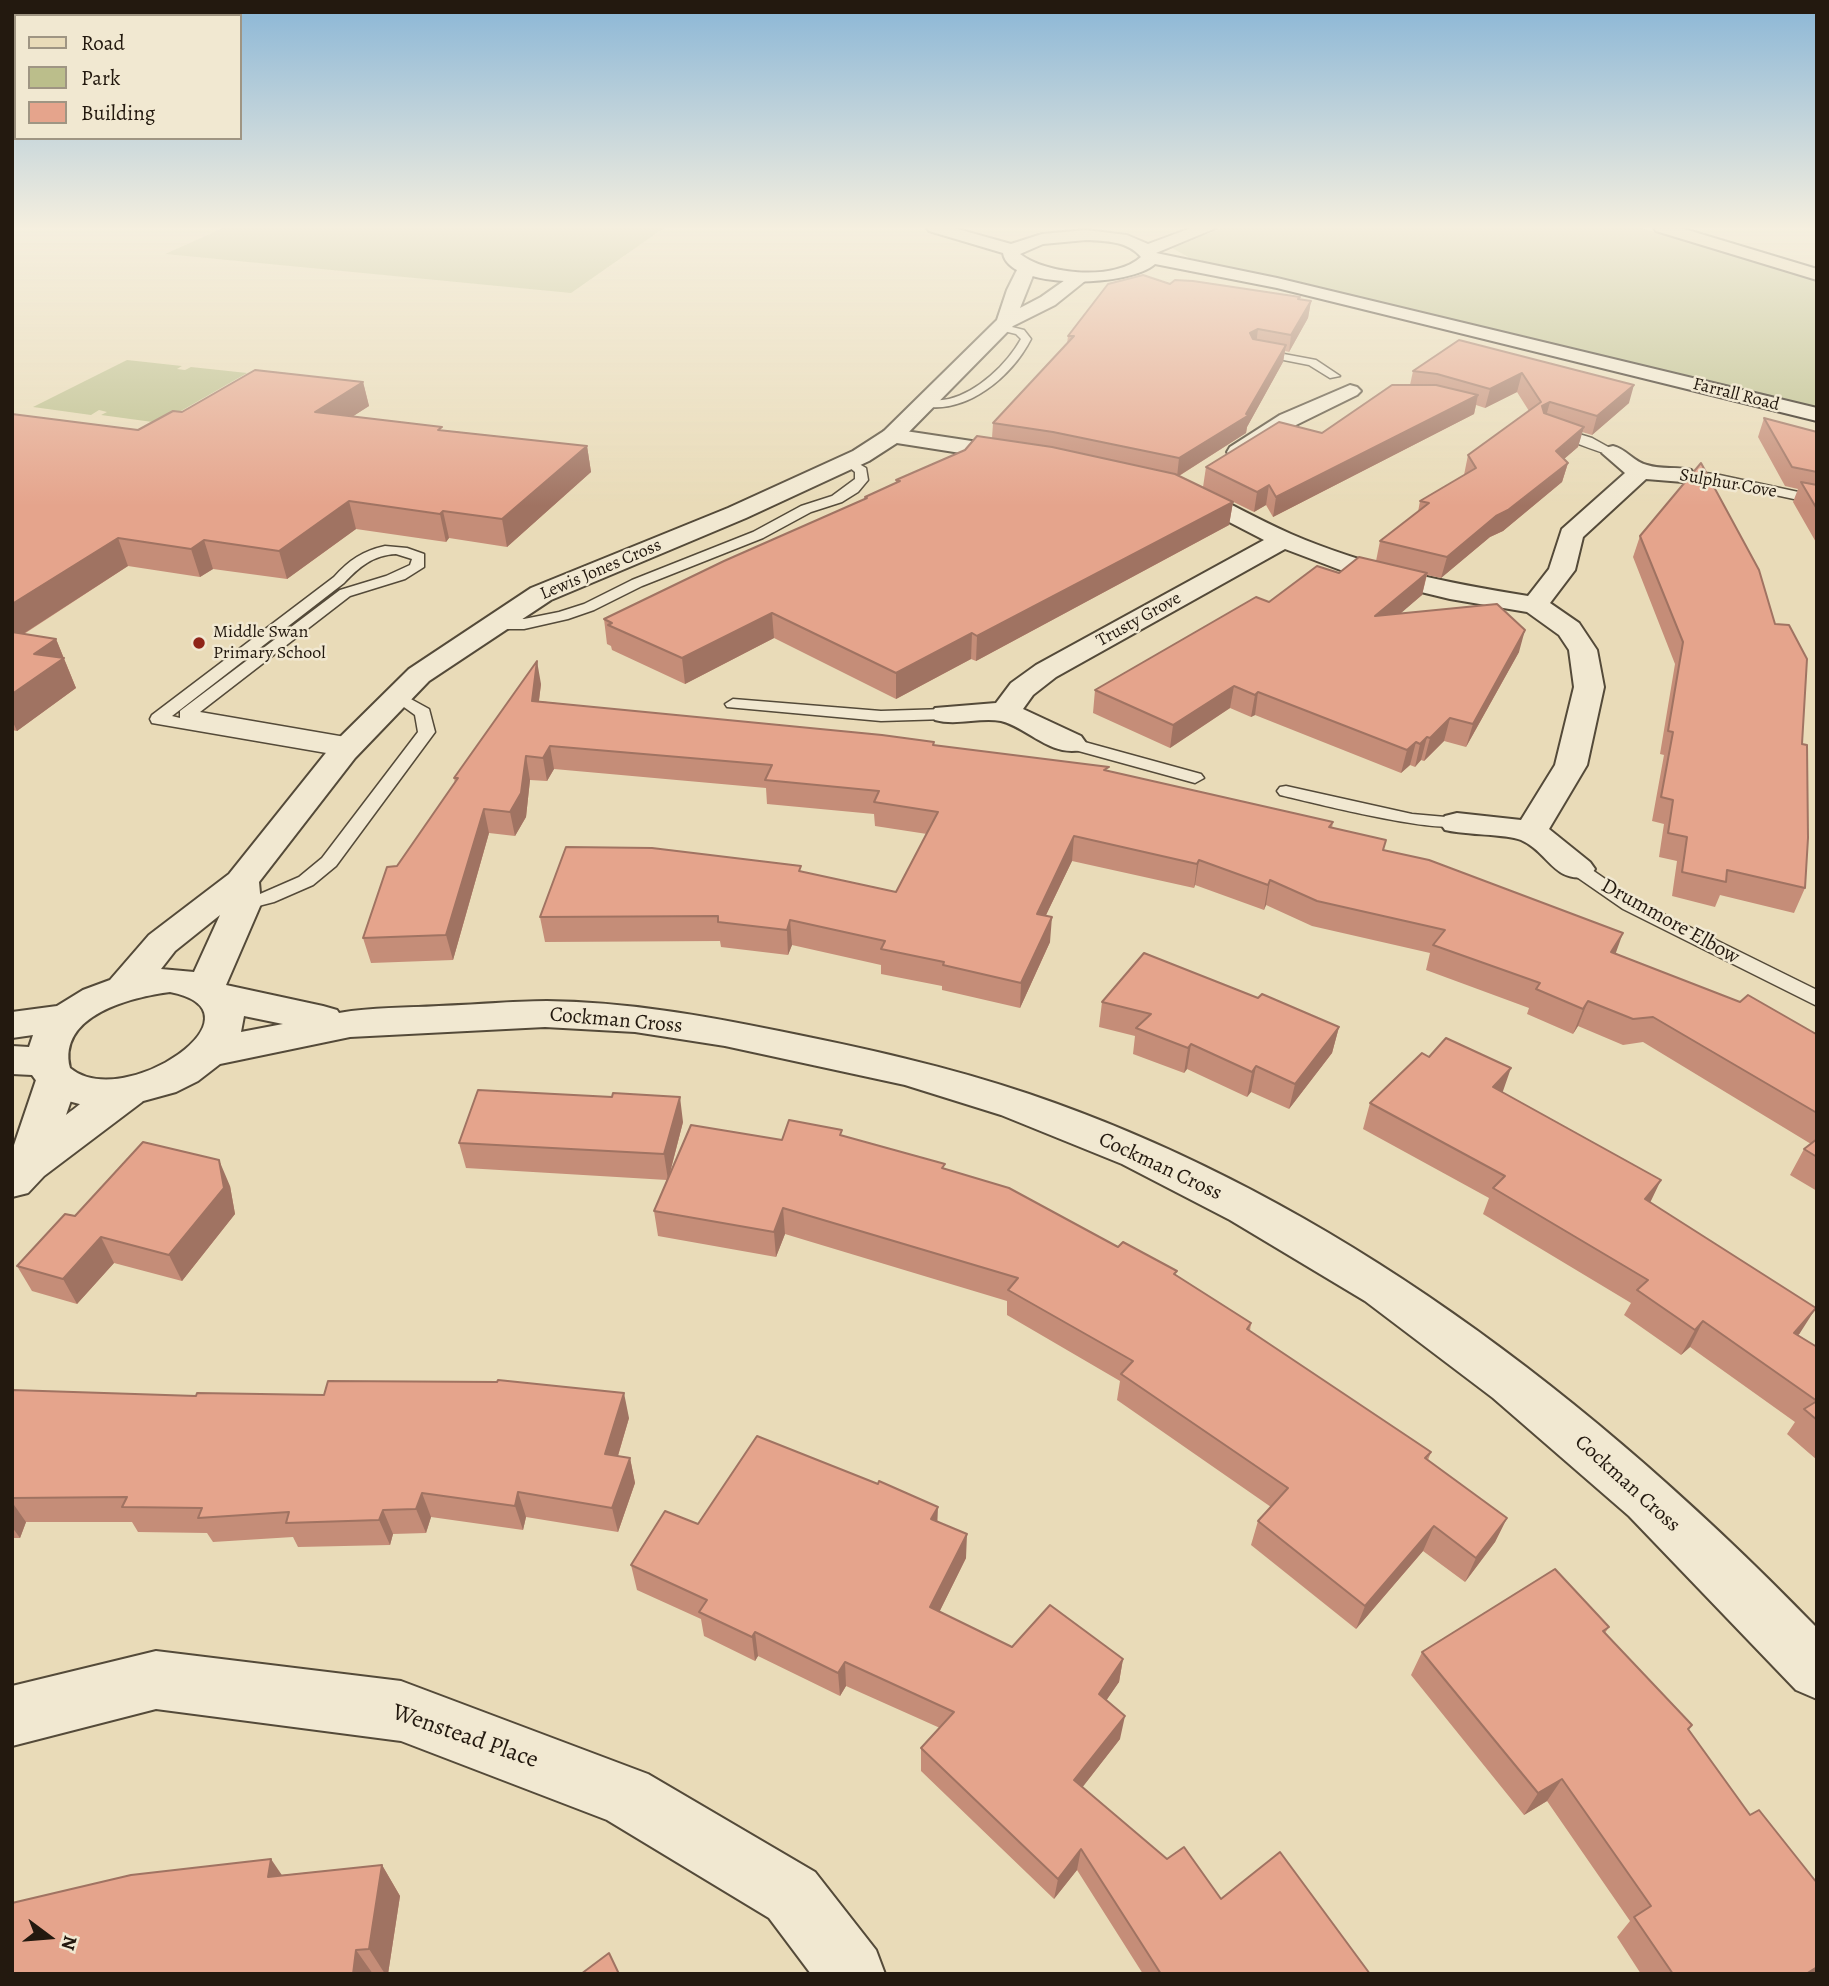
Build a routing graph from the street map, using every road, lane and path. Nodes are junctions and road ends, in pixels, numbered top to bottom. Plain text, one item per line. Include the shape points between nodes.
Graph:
1 (1004, 321) edge
2 (1009, 321) edge
3 (1427, 321) edge
4 (1003, 324) junction
5 (1255, 351) edge
6 (1342, 384) junction
7 (1375, 394) edge
8 (1817, 415) edge
9 (1544, 427) edge
10 (892, 436) junction
11 (1613, 453) joint
12 (1038, 458) edge
13 (1224, 461) edge
14 (1640, 472) junction
15 (1683, 475) joint
16 (1180, 481) edge
17 (1817, 500) edge
18 (1283, 540) junction
19 (1535, 605) junction
20 (398, 696) junction
21 (733, 704) dead end
22 (1005, 712) junction
23 (946, 714) joint
24 (1070, 743) joint
25 (348, 747) junction
26 (1195, 778) dead end
27 (1286, 791) dead end
28 (1457, 823) joint
29 (1531, 831) junction
30 (1578, 869) joint
31 (242, 892) junction
32 (125, 987) junction
33 (212, 993) junction
34 (1817, 999) edge
35 (69, 1017) junction
36 (350, 1024) junction
37 (12, 1026) edge
38 (206, 1053) junction
39 (39, 1067) edge
40 (127, 1092) junction
41 (20, 1173) edge
42 (1817, 1670) edge
43 (12, 1716) edge
44 (852, 1974) edge

1 - 4 street, Lewis Jones Cross
2 - 4 street, Lewis Jones Cross
3 - 8 street, Farrall Road
4 - 10 street, Lewis Jones Cross
5 - 6 lane via 1312,362
6 - 7 street
6 - 13 street
9 - 11 lane
10 - 12 street
10 - 20 street, Lewis Jones Cross via 849,462 737,513 541,594 419,675
11 - 14 street
14 - 15 street, Sulphur Cove
14 - 19 street via 1571,534 1562,570
15 - 17 lane, Sulphur Cove
16 - 18 street
18 - 19 street via 1368,570 1450,591
18 - 22 street, Trusty Grove via 1046,671 1022,689
19 - 29 street via 1569,629 1584,650 1589,687 1571,765
20 - 25 street, Lewis Jones Cross
20 - 31 lane via 423,713 427,732 329,862 306,881 267,898
21 - 23 lane via 881,716
22 - 23 street
22 - 24 street
24 - 26 lane
25 - 25 lane via 158,719 339,580 357,559 373,552 410,553 419,557 417,567 385,583 345,593 186,715
25 - 31 street, Lewis Jones Cross
27 - 28 lane via 1412,819
28 - 29 street
29 - 30 street, Drummore Elbow
30 - 34 lane, Drummore Elbow via 1630,905
31 - 32 street, Lewis Jones Cross via 162,943
31 - 33 street, Lewis Jones Cross
32 - 33 street, Cockman Cross via 170,980 189,982
32 - 35 street
33 - 36 street, Cockman Cross
33 - 38 street via 225,1010 225,1024
35 - 37 street
35 - 39 street via 56,1031
36 - 38 street, Cockman Cross
36 - 42 street, Cockman Cross via 545,1014 635,1019 725,1033 909,1072 1016,1105 1137,1153 1247,1208 1382,1288 1511,1383 1648,1499
38 - 40 street via 166,1079
39 - 40 street via 76,1089
39 - 41 street
40 - 41 street
43 - 44 street, Wenstead Place via 156,1680 401,1711 626,1796 792,1895

